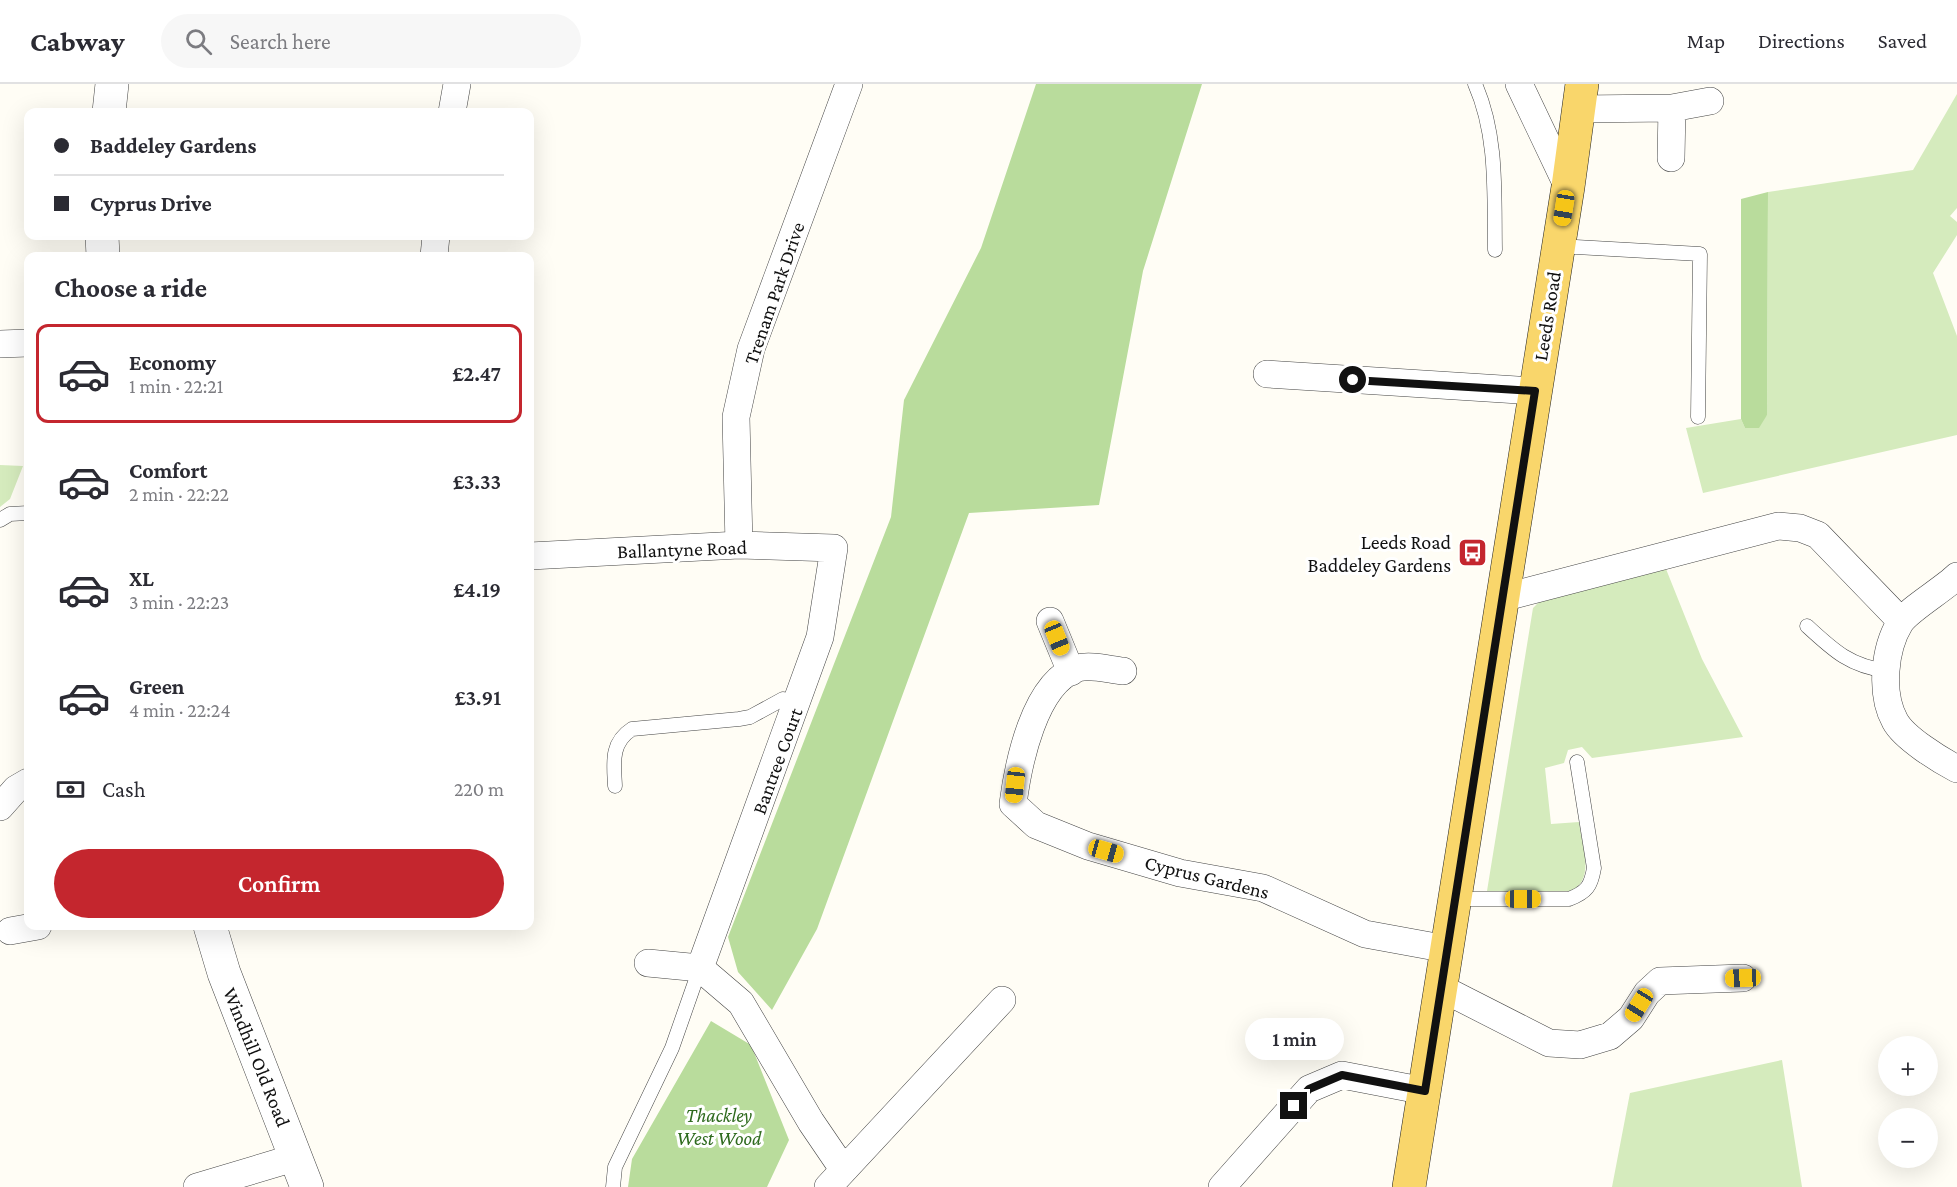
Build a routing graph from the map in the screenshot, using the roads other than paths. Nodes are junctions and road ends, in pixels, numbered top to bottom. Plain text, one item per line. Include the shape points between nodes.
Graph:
1 (112, 84) edge
2 (457, 84) edge
3 (849, 84) edge
4 (1475, 84) edge
5 (1519, 84) edge
6 (1580, 96) edge
7 (1710, 101) dead end
8 (109, 108) edge
9 (453, 108) edge
10 (1672, 108) junction
11 (1671, 158) dead end
12 (1568, 187) junction
13 (1558, 246) junction
14 (1494, 250) dead end
15 (24, 343) edge
16 (0, 344) edge
17 (1267, 374) dead end
18 (1535, 391) junction
19 (1698, 417) dead end
20 (24, 513) edge
21 (0, 520) edge
22 (739, 545) junction
23 (834, 548) joint
24 (534, 556) edge
25 (1957, 576) edge
26 (1502, 598) junction
27 (1050, 621) dead end
28 (1901, 621) junction
29 (1807, 626) dead end
30 (1123, 671) dead end
31 (1887, 671) junction
32 (1071, 672) junction
33 (798, 703) junction
34 (1577, 762) dead end
35 (1957, 769) edge
36 (615, 786) dead end
37 (1454, 899) junction
38 (24, 929) edge
39 (211, 930) edge
40 (10, 931) dead end
41 (1447, 949) junction
42 (648, 963) dead end
43 (700, 968) junction
44 (1743, 978) dead end
45 (1441, 988) junction
46 (1002, 1000) dead end
47 (1425, 1091) junction
48 (302, 1172) edge
49 (836, 1178) edge
50 (197, 1187) edge
51 (613, 1187) edge
52 (1222, 1187) edge
53 (1409, 1187) edge

1 - 8 street
2 - 9 street
3 - 22 street, Trenam Park Drive via 751,349 736,417
4 - 14 lane via 1486,108 1493,160
5 - 12 street
6 - 10 street
6 - 12 main road, Leeds Road
7 - 10 street
10 - 11 street
12 - 13 main road, Leeds Road
13 - 18 main road, Leeds Road
13 - 19 lane via 1700,254
15 - 16 street
17 - 18 street
18 - 26 main road, Leeds Road
20 - 21 lane via 10,513
22 - 23 street, Ballantyne Road
22 - 24 street, Ballantyne Road
23 - 33 street, Bantree Court via 820,638
25 - 28 street
26 - 28 street via 1778,526 1818,535
26 - 37 main road, Leeds Road
27 - 32 street
28 - 31 street via 1888,652
29 - 31 lane via 1850,661 1864,668
30 - 32 street via 1078,668
31 - 35 street via 1886,684 1895,722 1931,755
32 - 41 street, Cyprus Gardens via 1060,679 1040,705 1018,766 1013,804 1036,825 1088,846 1180,873 1263,888 1365,934
33 - 36 lane via 783,699 739,720 632,729 621,738 613,753
33 - 43 street, Bantree Court
34 - 37 lane via 1594,868 1584,893 1569,899
37 - 41 main road, Leeds Road
38 - 40 street
39 - 48 street, Windhill Old Road via 224,973
41 - 45 main road, Leeds Road
42 - 43 street
43 - 49 street via 741,1003 811,1122
43 - 51 lane via 672,1048 615,1167
44 - 45 street via 1660,981 1610,1036 1580,1045 1549,1043
45 - 47 main road, Leeds Road
46 - 49 street
47 - 52 street via 1342,1075 1309,1089
47 - 53 main road, Leeds Road
48 - 50 street

